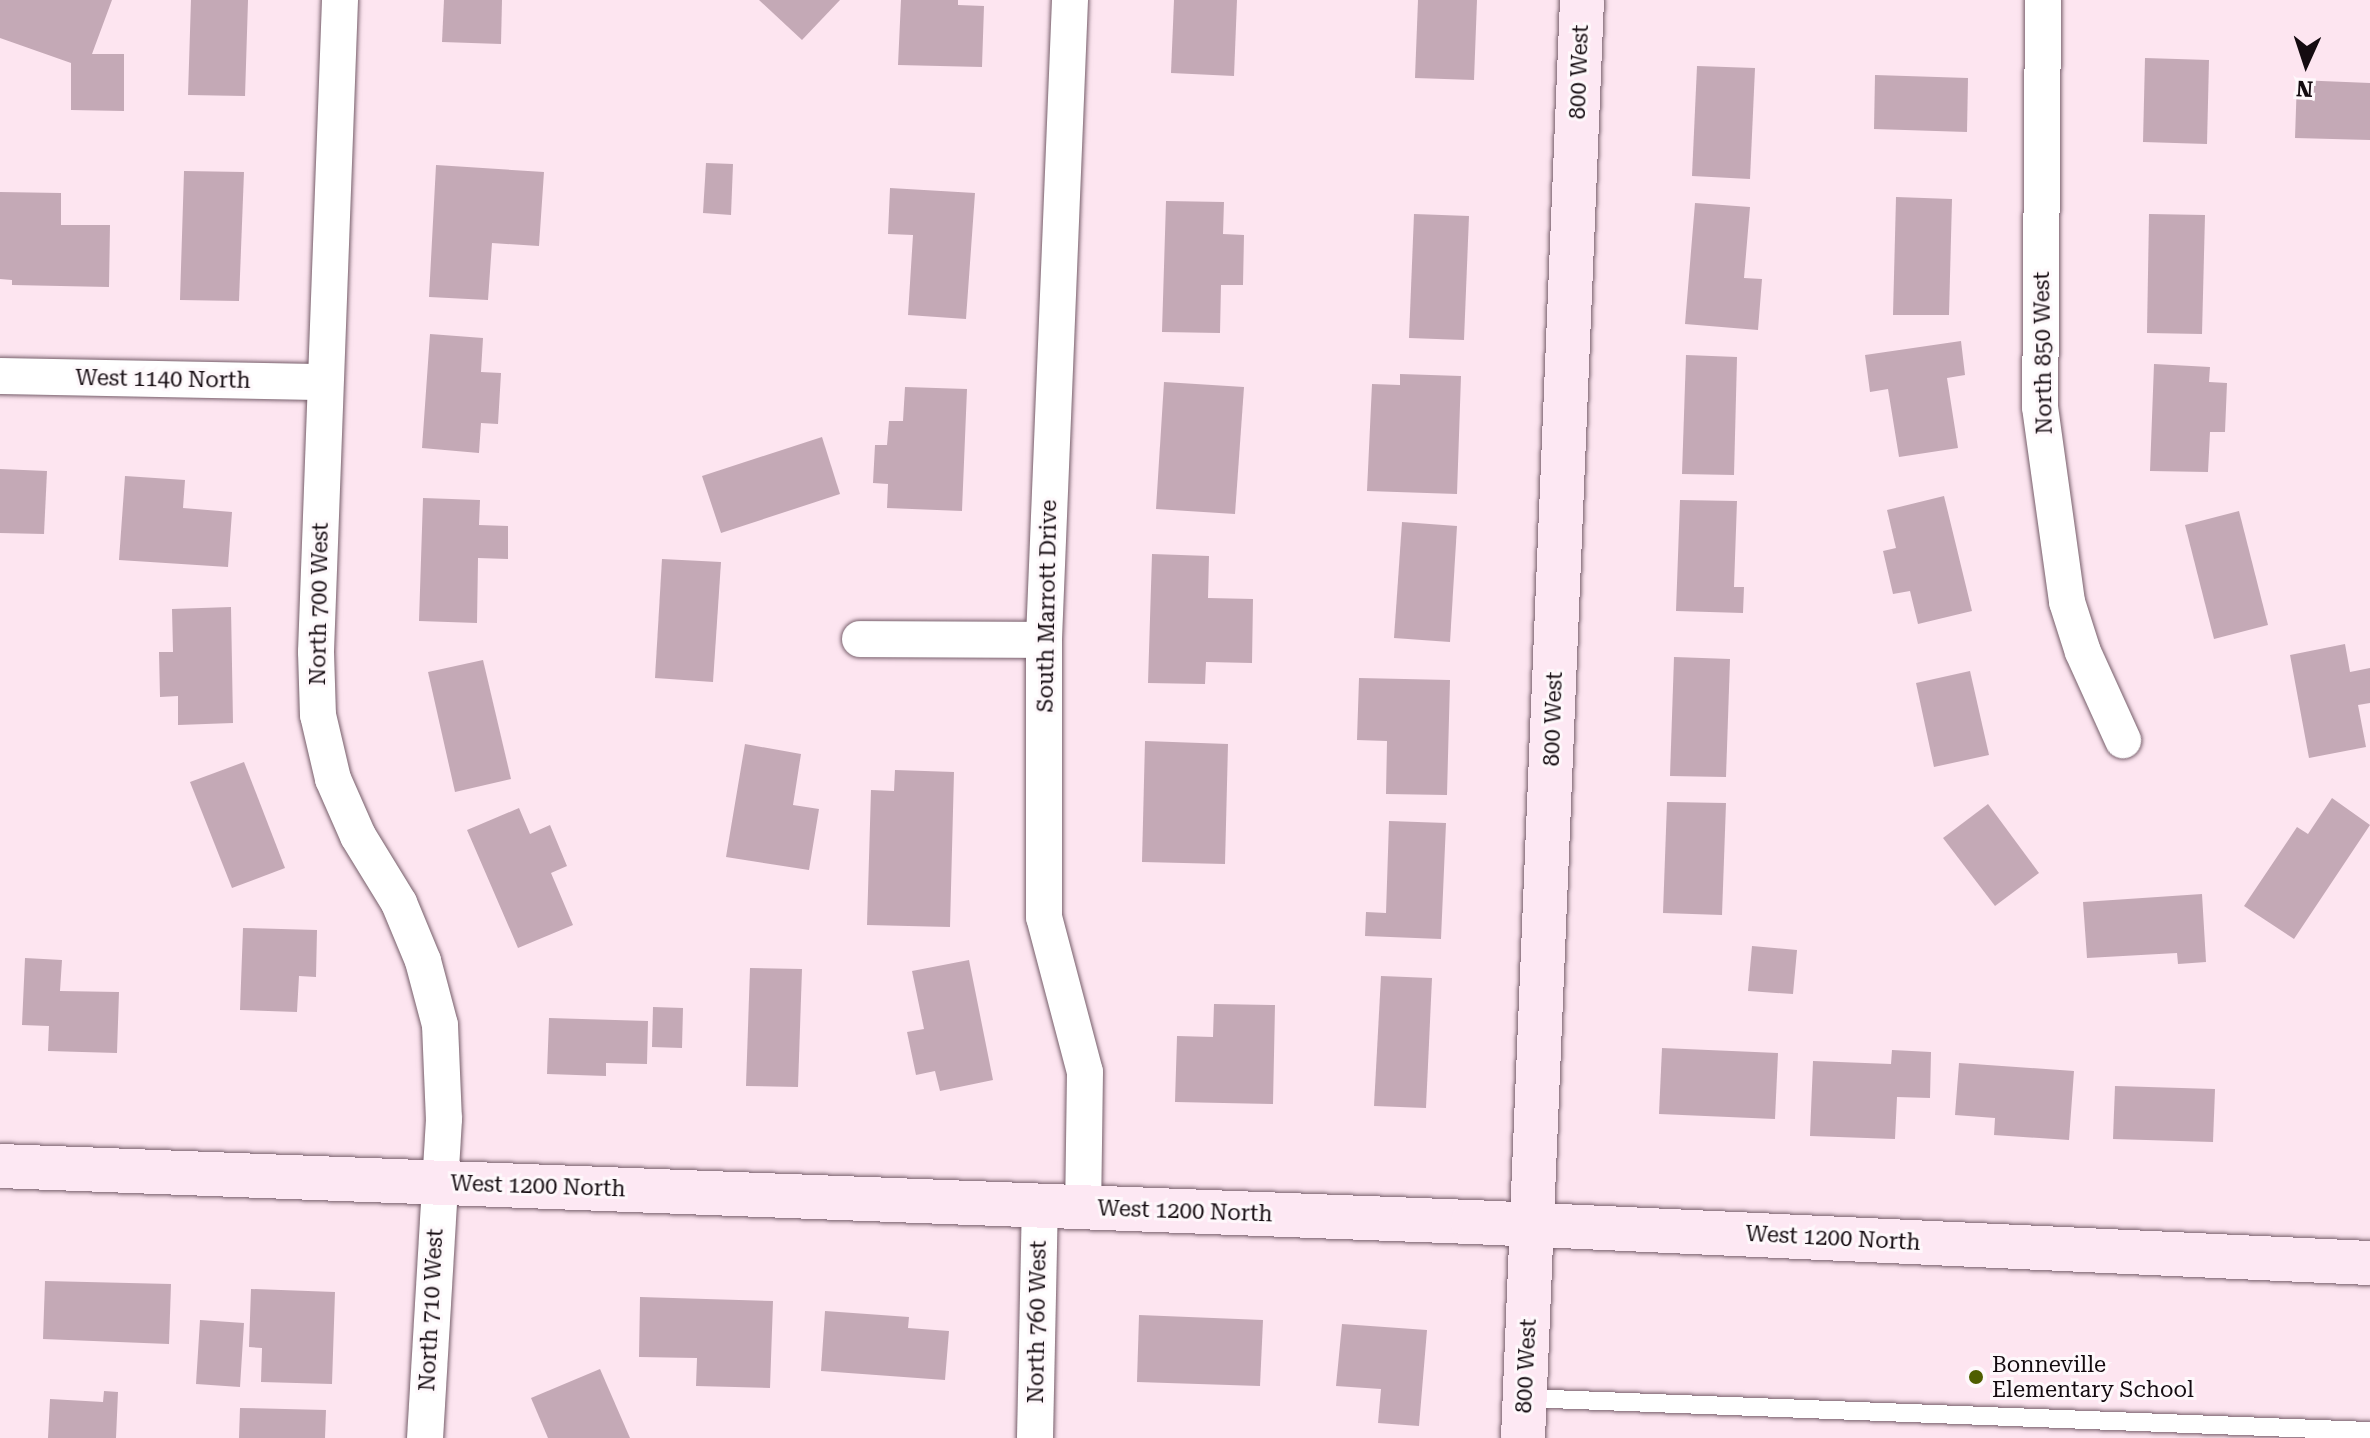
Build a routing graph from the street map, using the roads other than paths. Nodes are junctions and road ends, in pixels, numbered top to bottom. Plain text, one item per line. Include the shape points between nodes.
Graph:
1 (340, 0) edge
2 (1070, 0) edge
3 (1582, 0) edge
4 (2043, 0) edge
5 (0, 376) edge
6 (325, 382) junction
7 (860, 639) dead end
8 (1044, 640) junction
9 (2123, 740) dead end
10 (0, 1166) edge
11 (440, 1183) junction
12 (1061, 1206) junction
13 (1533, 1225) junction
14 (2370, 1263) edge
15 (1524, 1418) edge
16 (2370, 1431) edge
17 (425, 1438) edge
18 (1035, 1438) edge

1 - 6 street, North 700 West
2 - 8 street, South Marrott Drive
3 - 13 street, 800 West
4 - 9 street, North 850 West via 2043,437 2067,602
5 - 6 street, West 1140 North
6 - 11 street, North 700 West via 318,715 333,779 358,836 399,903 423,961 440,1025
7 - 8 street
8 - 12 street, South Marrott Drive via 1044,917 1085,1072
10 - 11 street, West 1200 North
11 - 12 street, West 1200 North
11 - 17 street, North 710 West
12 - 13 street, West 1200 North
12 - 18 street, North 760 West
13 - 14 street, West 1200 North
13 - 15 street, 800 West
15 - 16 lane

